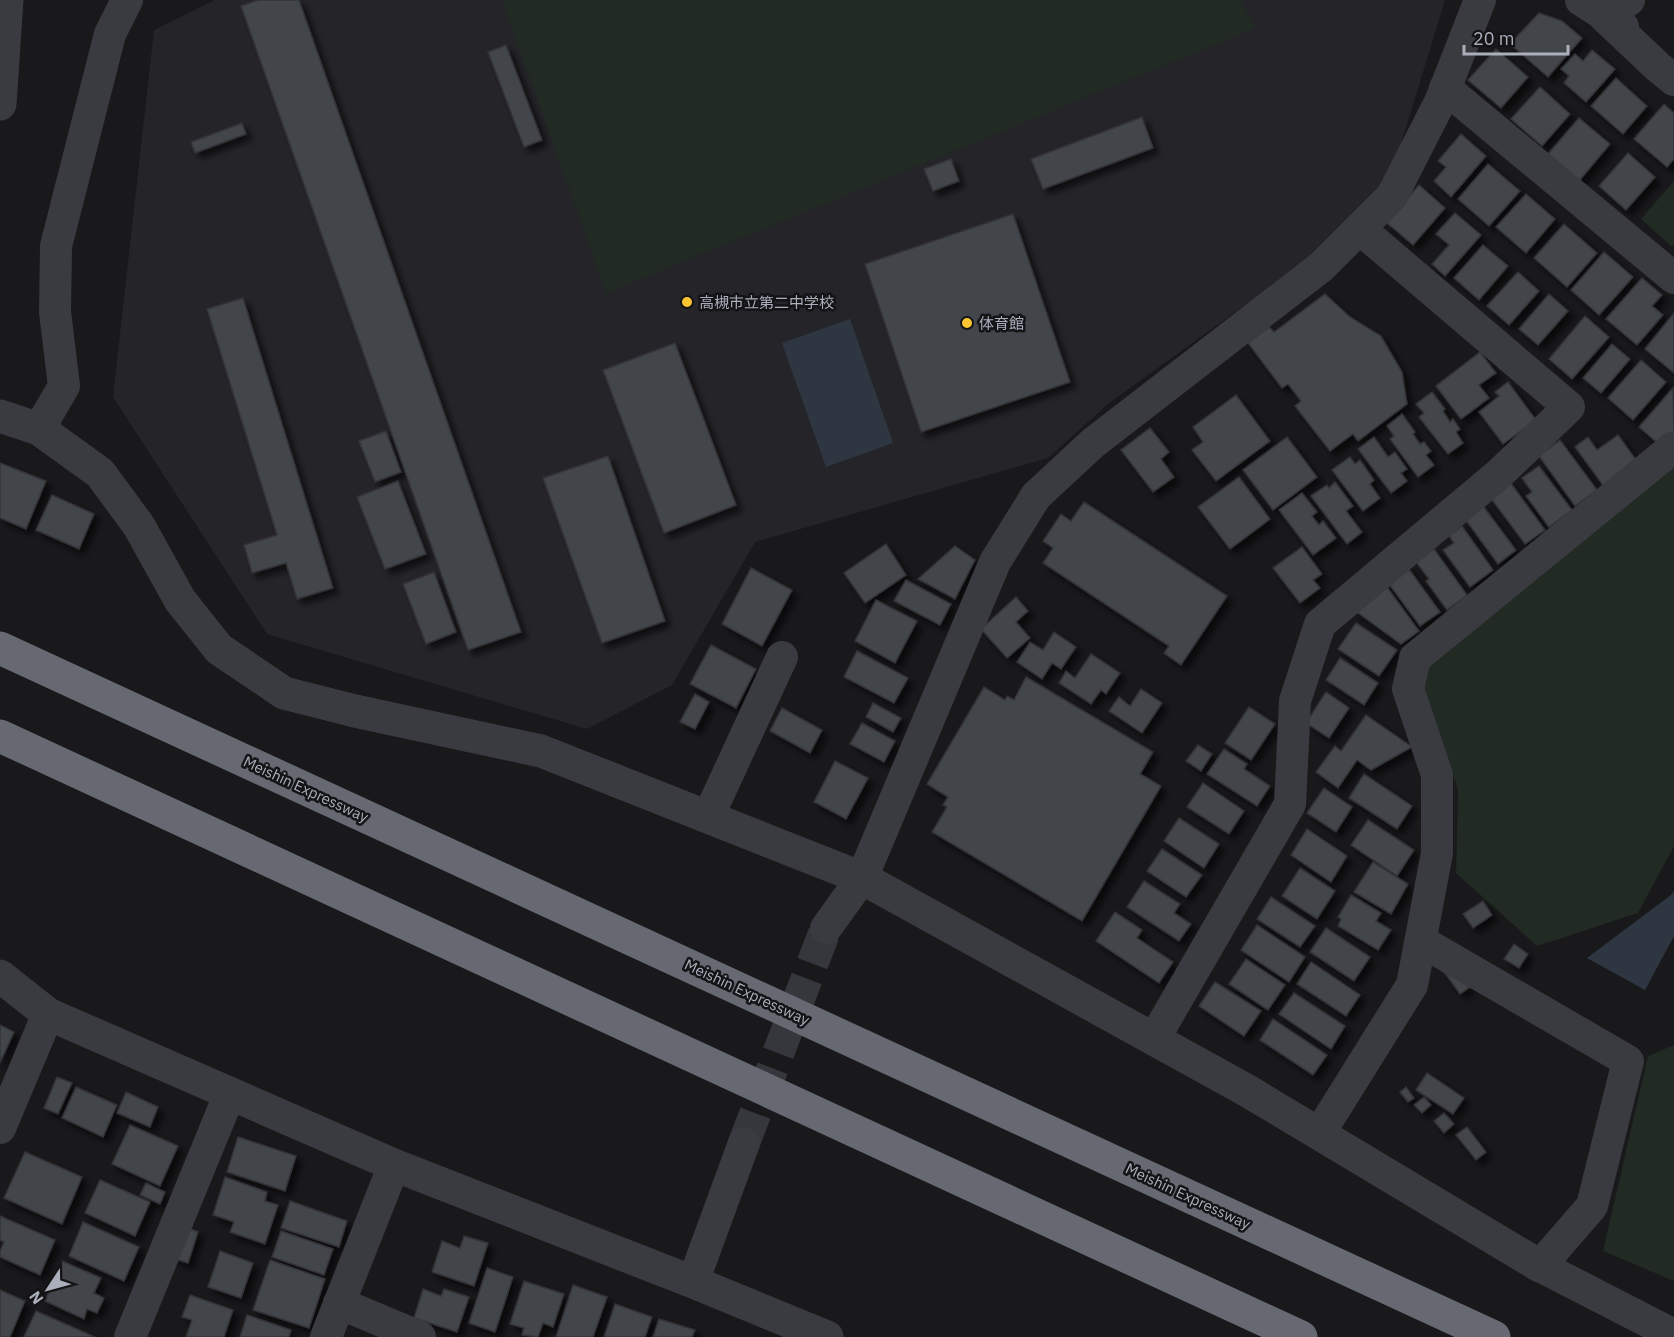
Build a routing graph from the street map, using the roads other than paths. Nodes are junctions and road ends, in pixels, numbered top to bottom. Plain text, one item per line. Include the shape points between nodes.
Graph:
1 (7, 0) edge
2 (126, 0) edge
3 (1480, 0) edge
4 (1605, 6) edge
5 (1674, 55) edge
6 (1674, 80) edge
7 (1445, 88) junction
8 (0, 104) edge
9 (1360, 229) junction
10 (1674, 278) edge
11 (0, 417) edge
12 (39, 429) junction
13 (1674, 447) edge
14 (0, 648) edge
15 (782, 657) dead end
16 (0, 736) edge
17 (708, 817) junction
18 (862, 878) junction
19 (826, 928) tunnel mouth
20 (1421, 941) junction
21 (0, 976) edge
22 (48, 1014) junction
23 (1154, 1039) junction
24 (230, 1093) junction
25 (0, 1128) edge
26 (1319, 1134) junction
27 (744, 1143) tunnel mouth
28 (394, 1165) junction
29 (1540, 1266) junction
30 (693, 1282) junction
31 (339, 1303) junction
32 (1674, 1335) edge
33 (130, 1337) edge
34 (326, 1337) edge
35 (420, 1337) edge
36 (827, 1337) edge
37 (1301, 1337) edge
38 (1494, 1337) edge

1 - 8 street
2 - 12 street via 110,34 56,246 55,312 64,386
3 - 7 street
4 - 5 street
4 - 6 street
7 - 9 street via 1392,196
7 - 10 street
9 - 18 street via 1322,267 1093,443 1036,496 994,562
9 - 23 street via 1569,407 1499,474 1320,624 1295,701 1290,804
11 - 12 street
12 - 17 street via 100,473 139,526 180,600 219,649 284,693 540,751
13 - 20 street via 1415,658 1408,689 1437,775 1437,853
14 - 38 highway, Meishin Expressway
15 - 17 street
16 - 37 highway
17 - 18 street
18 - 19 street
18 - 23 street
20 - 26 street via 1412,985
20 - 29 street via 1628,1061 1592,1206
21 - 22 street
22 - 24 street
22 - 25 street
23 - 26 street
24 - 28 street
24 - 33 street
26 - 29 street
27 - 30 street
28 - 30 street
28 - 31 street
29 - 32 street
30 - 36 street
31 - 34 street
31 - 35 street

